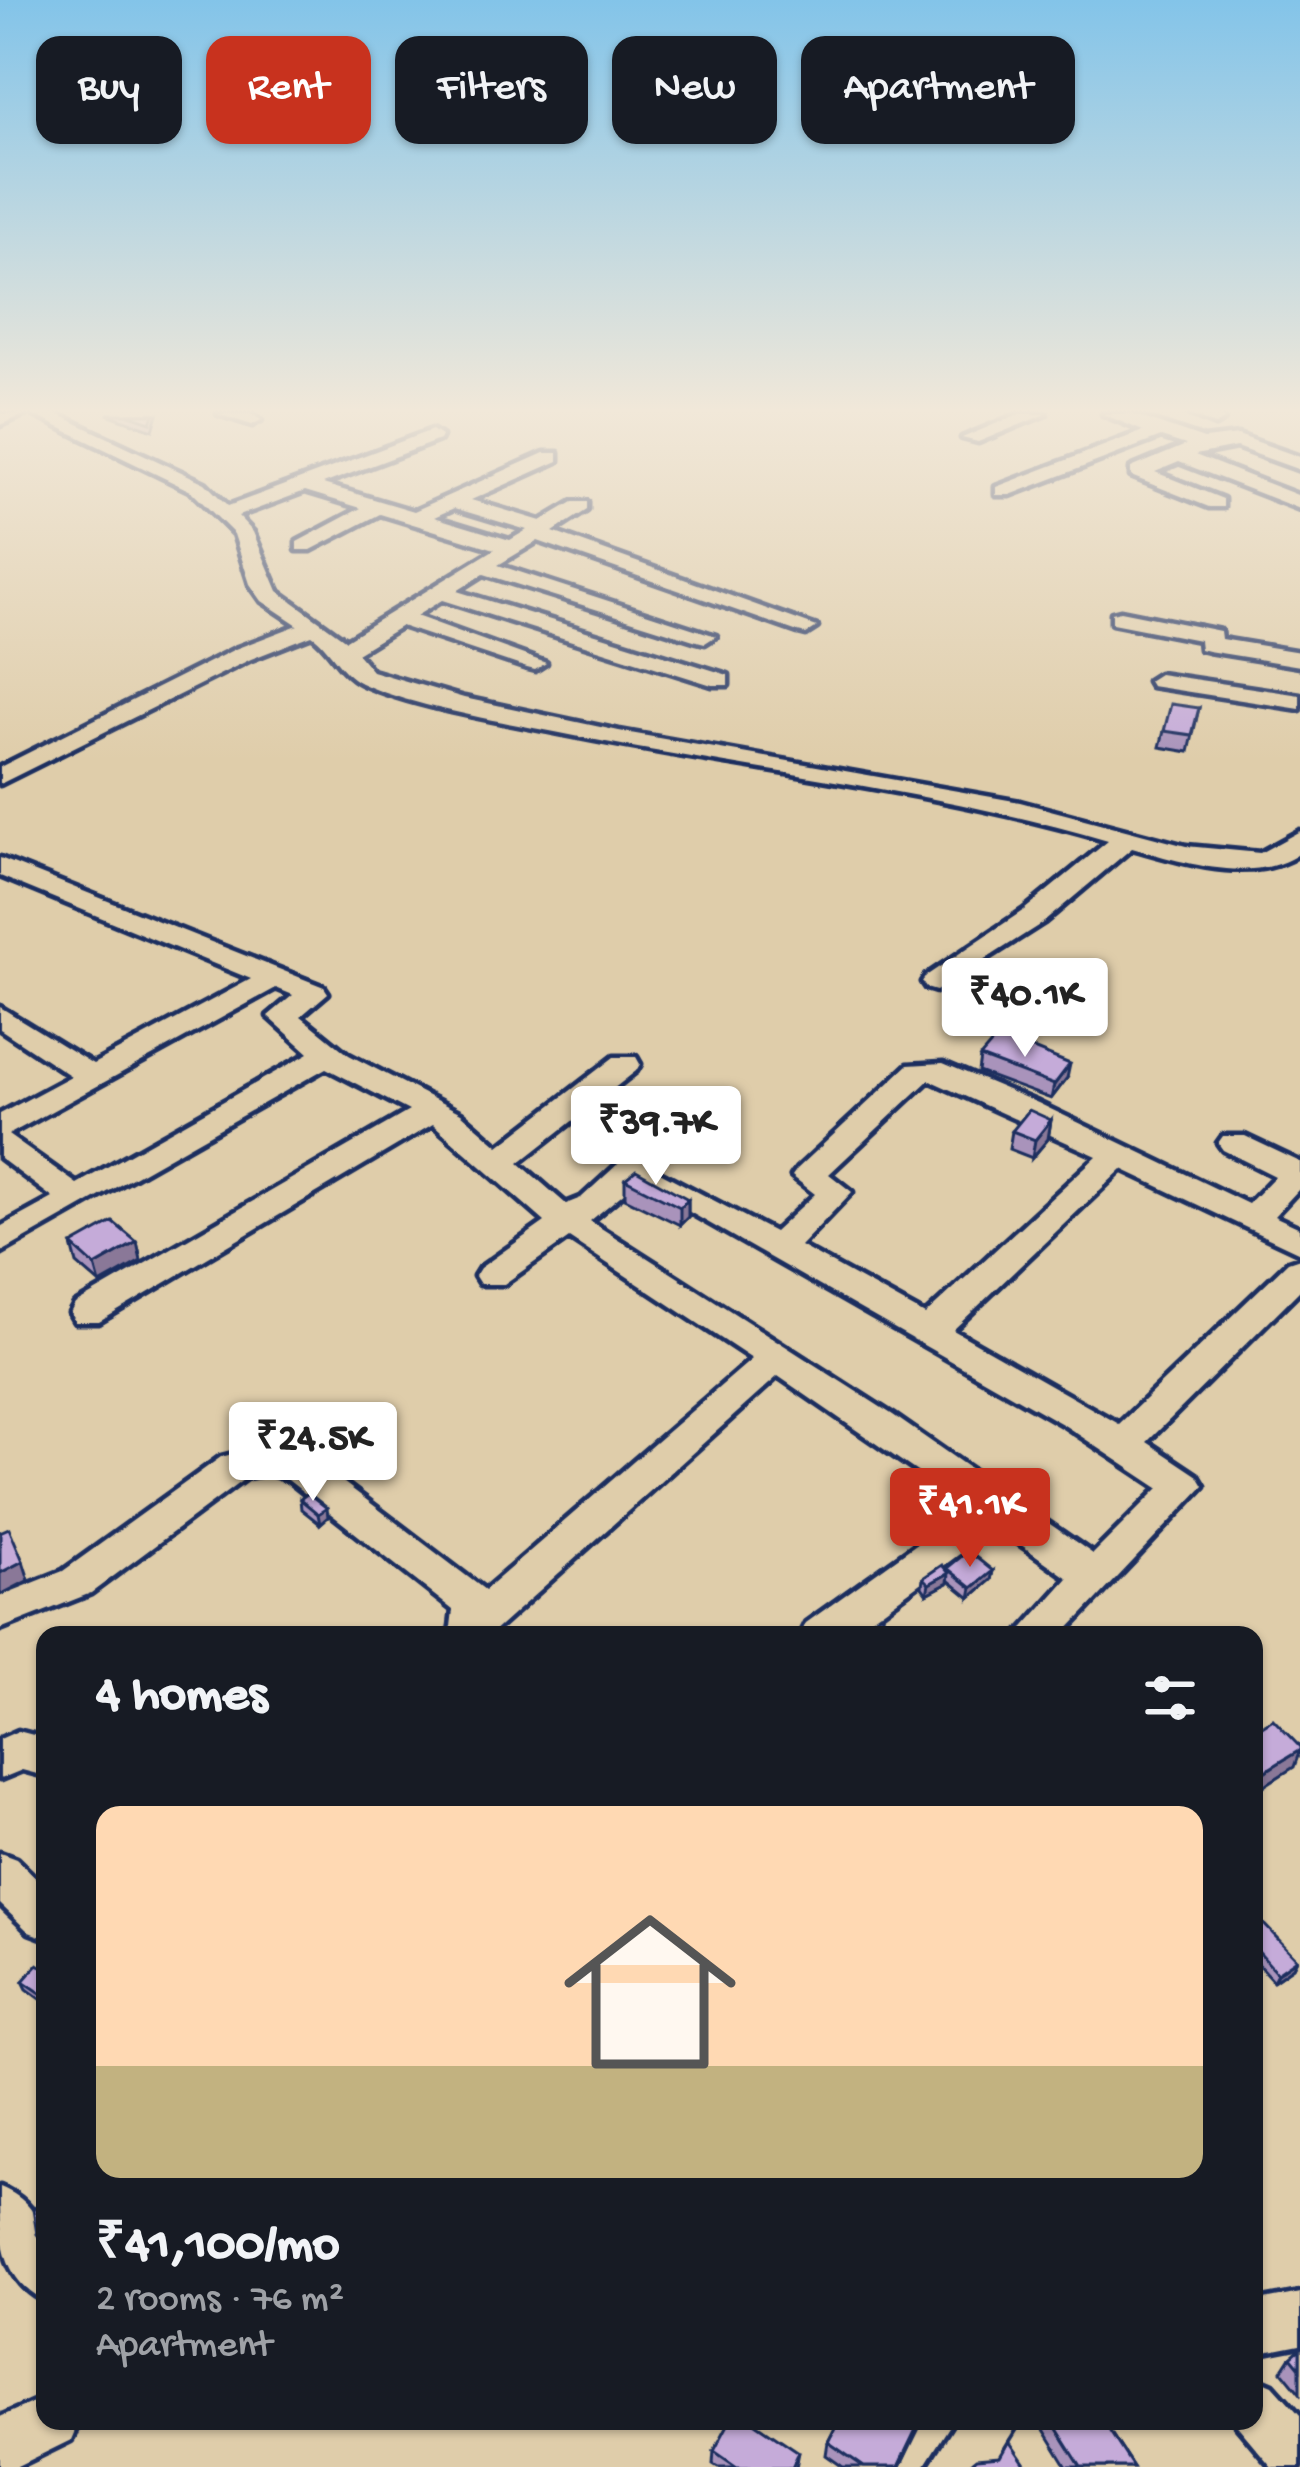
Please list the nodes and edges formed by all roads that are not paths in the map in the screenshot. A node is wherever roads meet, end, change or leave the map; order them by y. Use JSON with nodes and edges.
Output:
{"nodes":[{"id":1,"x":240,"y":529,"type":"edge"},
{"id":2,"x":335,"y":529,"type":"edge"},
{"id":3,"x":444,"y":529,"type":"edge"},
{"id":4,"x":535,"y":529,"type":"edge"},
{"id":5,"x":543,"y":529,"type":"edge"},
{"id":6,"x":540,"y":531,"type":"junction"},
{"id":7,"x":304,"y":546,"type":"dead end"},
{"id":8,"x":510,"y":547,"type":"junction"},
{"id":9,"x":482,"y":567,"type":"junction"},
{"id":10,"x":442,"y":593,"type":"junction"},
{"id":11,"x":400,"y":618,"type":"junction"},
{"id":12,"x":1120,"y":618,"type":"dead end"},
{"id":13,"x":315,"y":626,"type":"junction"},
{"id":14,"x":806,"y":627,"type":"dead end"},
{"id":15,"x":705,"y":636,"type":"dead end"},
{"id":16,"x":340,"y":653,"type":"junction"},
{"id":17,"x":1300,"y":659,"type":"edge"},
{"id":18,"x":535,"y":663,"type":"dead end"},
{"id":19,"x":720,"y":680,"type":"dead end"},
{"id":20,"x":1159,"y":681,"type":"dead end"},
{"id":21,"x":1300,"y":702,"type":"edge"},
{"id":22,"x":0,"y":777,"type":"edge"},
{"id":23,"x":1127,"y":838,"type":"junction"},
{"id":24,"x":1300,"y":839,"type":"edge"},
{"id":25,"x":0,"y":866,"type":"edge"},
{"id":26,"x":274,"y":977,"type":"junction"},
{"id":27,"x":936,"y":982,"type":"dead end"},
{"id":28,"x":0,"y":1016,"type":"edge"},
{"id":29,"x":328,"y":1054,"type":"junction"},
{"id":30,"x":625,"y":1064,"type":"dead end"},
{"id":31,"x":93,"y":1077,"type":"junction"},
{"id":32,"x":696,"y":1109,"type":"dead end"},
{"id":33,"x":432,"y":1111,"type":"junction"},
{"id":34,"x":0,"y":1127,"type":"edge"},
{"id":35,"x":0,"y":1143,"type":"edge"},
{"id":36,"x":1234,"y":1143,"type":"dead end"},
{"id":37,"x":1118,"y":1154,"type":"junction"},
{"id":38,"x":498,"y":1163,"type":"junction"},
{"id":39,"x":633,"y":1168,"type":"junction"},
{"id":40,"x":75,"y":1198,"type":"junction"},
{"id":41,"x":563,"y":1219,"type":"junction"},
{"id":42,"x":1253,"y":1219,"type":"junction"},
{"id":43,"x":0,"y":1242,"type":"edge"},
{"id":44,"x":1300,"y":1242,"type":"edge"},
{"id":45,"x":777,"y":1250,"type":"junction"},
{"id":46,"x":1300,"y":1270,"type":"edge"},
{"id":47,"x":492,"y":1276,"type":"dead end"},
{"id":48,"x":87,"y":1313,"type":"dead end"},
{"id":49,"x":927,"y":1334,"type":"junction"},
{"id":50,"x":777,"y":1357,"type":"junction"},
{"id":51,"x":1121,"y":1445,"type":"junction"},
{"id":52,"x":997,"y":1506,"type":"junction"},
{"id":53,"x":1096,"y":1576,"type":"junction"},
{"id":54,"x":0,"y":1613,"type":"edge"},
{"id":55,"x":472,"y":1626,"type":"edge"},
{"id":56,"x":475,"y":1626,"type":"edge"},
{"id":57,"x":832,"y":1626,"type":"edge"},
{"id":58,"x":1045,"y":1626,"type":"edge"},
{"id":59,"x":36,"y":1755,"type":"edge"},
{"id":60,"x":0,"y":1760,"type":"edge"},
{"id":61,"x":0,"y":1874,"type":"edge"},
{"id":62,"x":36,"y":1908,"type":"edge"},
{"id":63,"x":0,"y":2212,"type":"edge"},
{"id":64,"x":36,"y":2262,"type":"edge"},
{"id":65,"x":1300,"y":2319,"type":"edge"},
{"id":66,"x":1263,"y":2326,"type":"edge"},
{"id":67,"x":1263,"y":2414,"type":"edge"},
{"id":68,"x":36,"y":2429,"type":"edge"},
{"id":69,"x":985,"y":2430,"type":"edge"},
{"id":70,"x":0,"y":2446,"type":"edge"},
{"id":71,"x":1300,"y":2456,"type":"edge"},
{"id":72,"x":957,"y":2467,"type":"edge"}],
"edges":[{"from":1,"to":13,"type":"street"},
{"from":2,"to":7,"type":"street"},
{"from":3,"to":8,"type":"street"},
{"from":4,"to":6,"type":"street"},
{"from":5,"to":6,"type":"street"},
{"from":6,"to":8,"type":"street"},
{"from":6,"to":14,"type":"street"},
{"from":8,"to":9,"type":"street"},
{"from":9,"to":10,"type":"street"},
{"from":9,"to":15,"type":"street"},
{"from":10,"to":11,"type":"street"},
{"from":10,"to":19,"type":"street"},
{"from":11,"to":16,"type":"street"},
{"from":11,"to":18,"type":"street"},
{"from":12,"to":17,"type":"street"},
{"from":13,"to":16,"type":"street"},
{"from":13,"to":22,"type":"street"},
{"from":16,"to":23,"type":"street"},
{"from":20,"to":21,"type":"street"},
{"from":23,"to":24,"type":"street"},
{"from":23,"to":27,"type":"street"},
{"from":25,"to":26,"type":"street"},
{"from":26,"to":29,"type":"street"},
{"from":26,"to":31,"type":"street"},
{"from":28,"to":31,"type":"street"},
{"from":29,"to":33,"type":"street"},
{"from":29,"to":40,"type":"street"},
{"from":30,"to":38,"type":"street"},
{"from":31,"to":34,"type":"street"},
{"from":32,"to":39,"type":"street"},
{"from":33,"to":38,"type":"street"},
{"from":33,"to":48,"type":"street"},
{"from":35,"to":40,"type":"street"},
{"from":36,"to":42,"type":"street"},
{"from":37,"to":42,"type":"street"},
{"from":37,"to":45,"type":"street"},
{"from":37,"to":49,"type":"street"},
{"from":38,"to":41,"type":"street"},
{"from":39,"to":41,"type":"street"},
{"from":39,"to":45,"type":"street"},
{"from":40,"to":43,"type":"street"},
{"from":41,"to":47,"type":"street"},
{"from":41,"to":50,"type":"street"},
{"from":42,"to":44,"type":"street"},
{"from":45,"to":49,"type":"street"},
{"from":46,"to":51,"type":"street"},
{"from":49,"to":51,"type":"street"},
{"from":50,"to":52,"type":"street"},
{"from":50,"to":56,"type":"street"},
{"from":51,"to":53,"type":"street"},
{"from":52,"to":53,"type":"street"},
{"from":52,"to":57,"type":"street"},
{"from":53,"to":58,"type":"street"},
{"from":54,"to":55,"type":"street"},
{"from":59,"to":60,"type":"street"},
{"from":61,"to":62,"type":"street"},
{"from":63,"to":64,"type":"street"},
{"from":65,"to":66,"type":"street"},
{"from":67,"to":71,"type":"street"},
{"from":68,"to":70,"type":"street"},
{"from":69,"to":72,"type":"street"}]}
